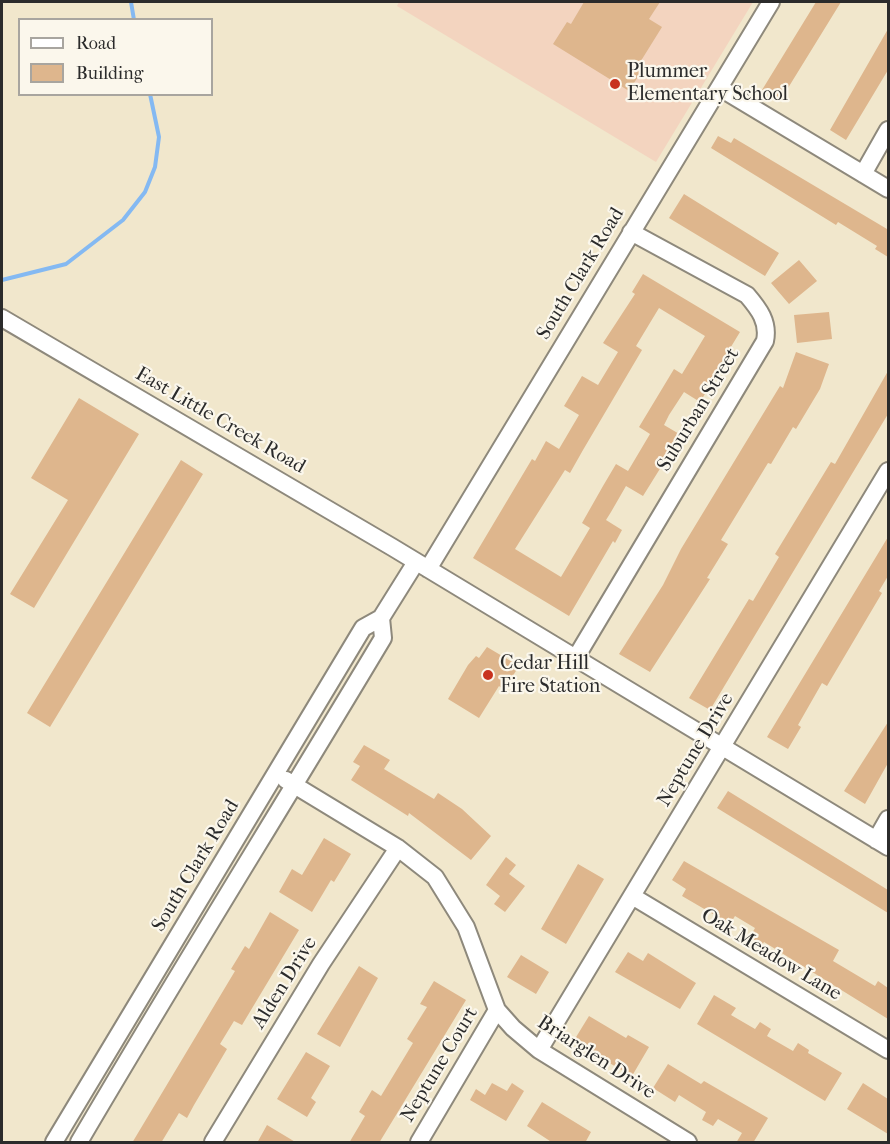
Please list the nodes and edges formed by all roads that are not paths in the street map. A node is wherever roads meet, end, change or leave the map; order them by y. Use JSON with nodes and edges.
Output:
{"nodes":[{"id":1,"x":771,"y":2,"type":"edge"},
{"id":2,"x":720,"y":88,"type":"junction"},
{"id":3,"x":888,"y":130,"type":"edge"},
{"id":4,"x":862,"y":174,"type":"junction"},
{"id":5,"x":888,"y":189,"type":"edge"},
{"id":6,"x":632,"y":232,"type":"junction"},
{"id":7,"x":2,"y":318,"type":"edge"},
{"id":8,"x":888,"y":471,"type":"edge"},
{"id":9,"x":422,"y":565,"type":"junction"},
{"id":10,"x":381,"y":618,"type":"junction"},
{"id":11,"x":575,"y":659,"type":"junction"},
{"id":12,"x":722,"y":747,"type":"junction"},
{"id":13,"x":275,"y":774,"type":"junction"},
{"id":14,"x":295,"y":786,"type":"junction"},
{"id":15,"x":888,"y":819,"type":"edge"},
{"id":16,"x":882,"y":843,"type":"edge"},
{"id":17,"x":398,"y":848,"type":"junction"},
{"id":18,"x":632,"y":896,"type":"junction"},
{"id":19,"x":497,"y":1010,"type":"junction"},
{"id":20,"x":539,"y":1050,"type":"junction"},
{"id":21,"x":888,"y":1050,"type":"edge"},
{"id":22,"x":54,"y":1143,"type":"edge"},
{"id":23,"x":79,"y":1143,"type":"edge"},
{"id":24,"x":213,"y":1143,"type":"edge"},
{"id":25,"x":419,"y":1143,"type":"edge"},
{"id":26,"x":688,"y":1143,"type":"edge"}],
"edges":[{"from":1,"to":2,"type":"street","name":"South Clark Road"},
{"from":2,"to":4,"type":"street"},
{"from":2,"to":6,"type":"street","name":"South Clark Road"},
{"from":3,"to":4,"type":"street"},
{"from":4,"to":5,"type":"street"},
{"from":6,"to":9,"type":"street","name":"South Clark Road"},
{"from":6,"to":11,"type":"street","name":"Suburban Street"},
{"from":7,"to":9,"type":"street","name":"East Little Creek Road"},
{"from":8,"to":12,"type":"street","name":"Neptune Drive"},
{"from":9,"to":10,"type":"street","name":"South Clark Road"},
{"from":9,"to":11,"type":"street","name":"East Little Creek Road"},
{"from":10,"to":13,"type":"street","name":"South Clark Road"},
{"from":10,"to":14,"type":"street","name":"South Clark Road"},
{"from":11,"to":12,"type":"street","name":"East Little Creek Road"},
{"from":12,"to":16,"type":"street","name":"East Little Creek Road"},
{"from":12,"to":18,"type":"street","name":"Neptune Drive"},
{"from":13,"to":14,"type":"street","name":"Briarglen Drive"},
{"from":13,"to":22,"type":"street","name":"South Clark Road"},
{"from":14,"to":17,"type":"street","name":"Briarglen Drive"},
{"from":14,"to":23,"type":"street","name":"South Clark Road"},
{"from":15,"to":16,"type":"street"},
{"from":17,"to":19,"type":"street","name":"Briarglen Drive"},
{"from":17,"to":24,"type":"street","name":"Alden Drive"},
{"from":18,"to":20,"type":"street","name":"Neptune Drive"},
{"from":18,"to":21,"type":"street","name":"Oak Meadow Lane"},
{"from":19,"to":20,"type":"street","name":"Briarglen Drive"},
{"from":19,"to":25,"type":"street","name":"Neptune Court"},
{"from":20,"to":26,"type":"street","name":"Briarglen Drive"}]}
